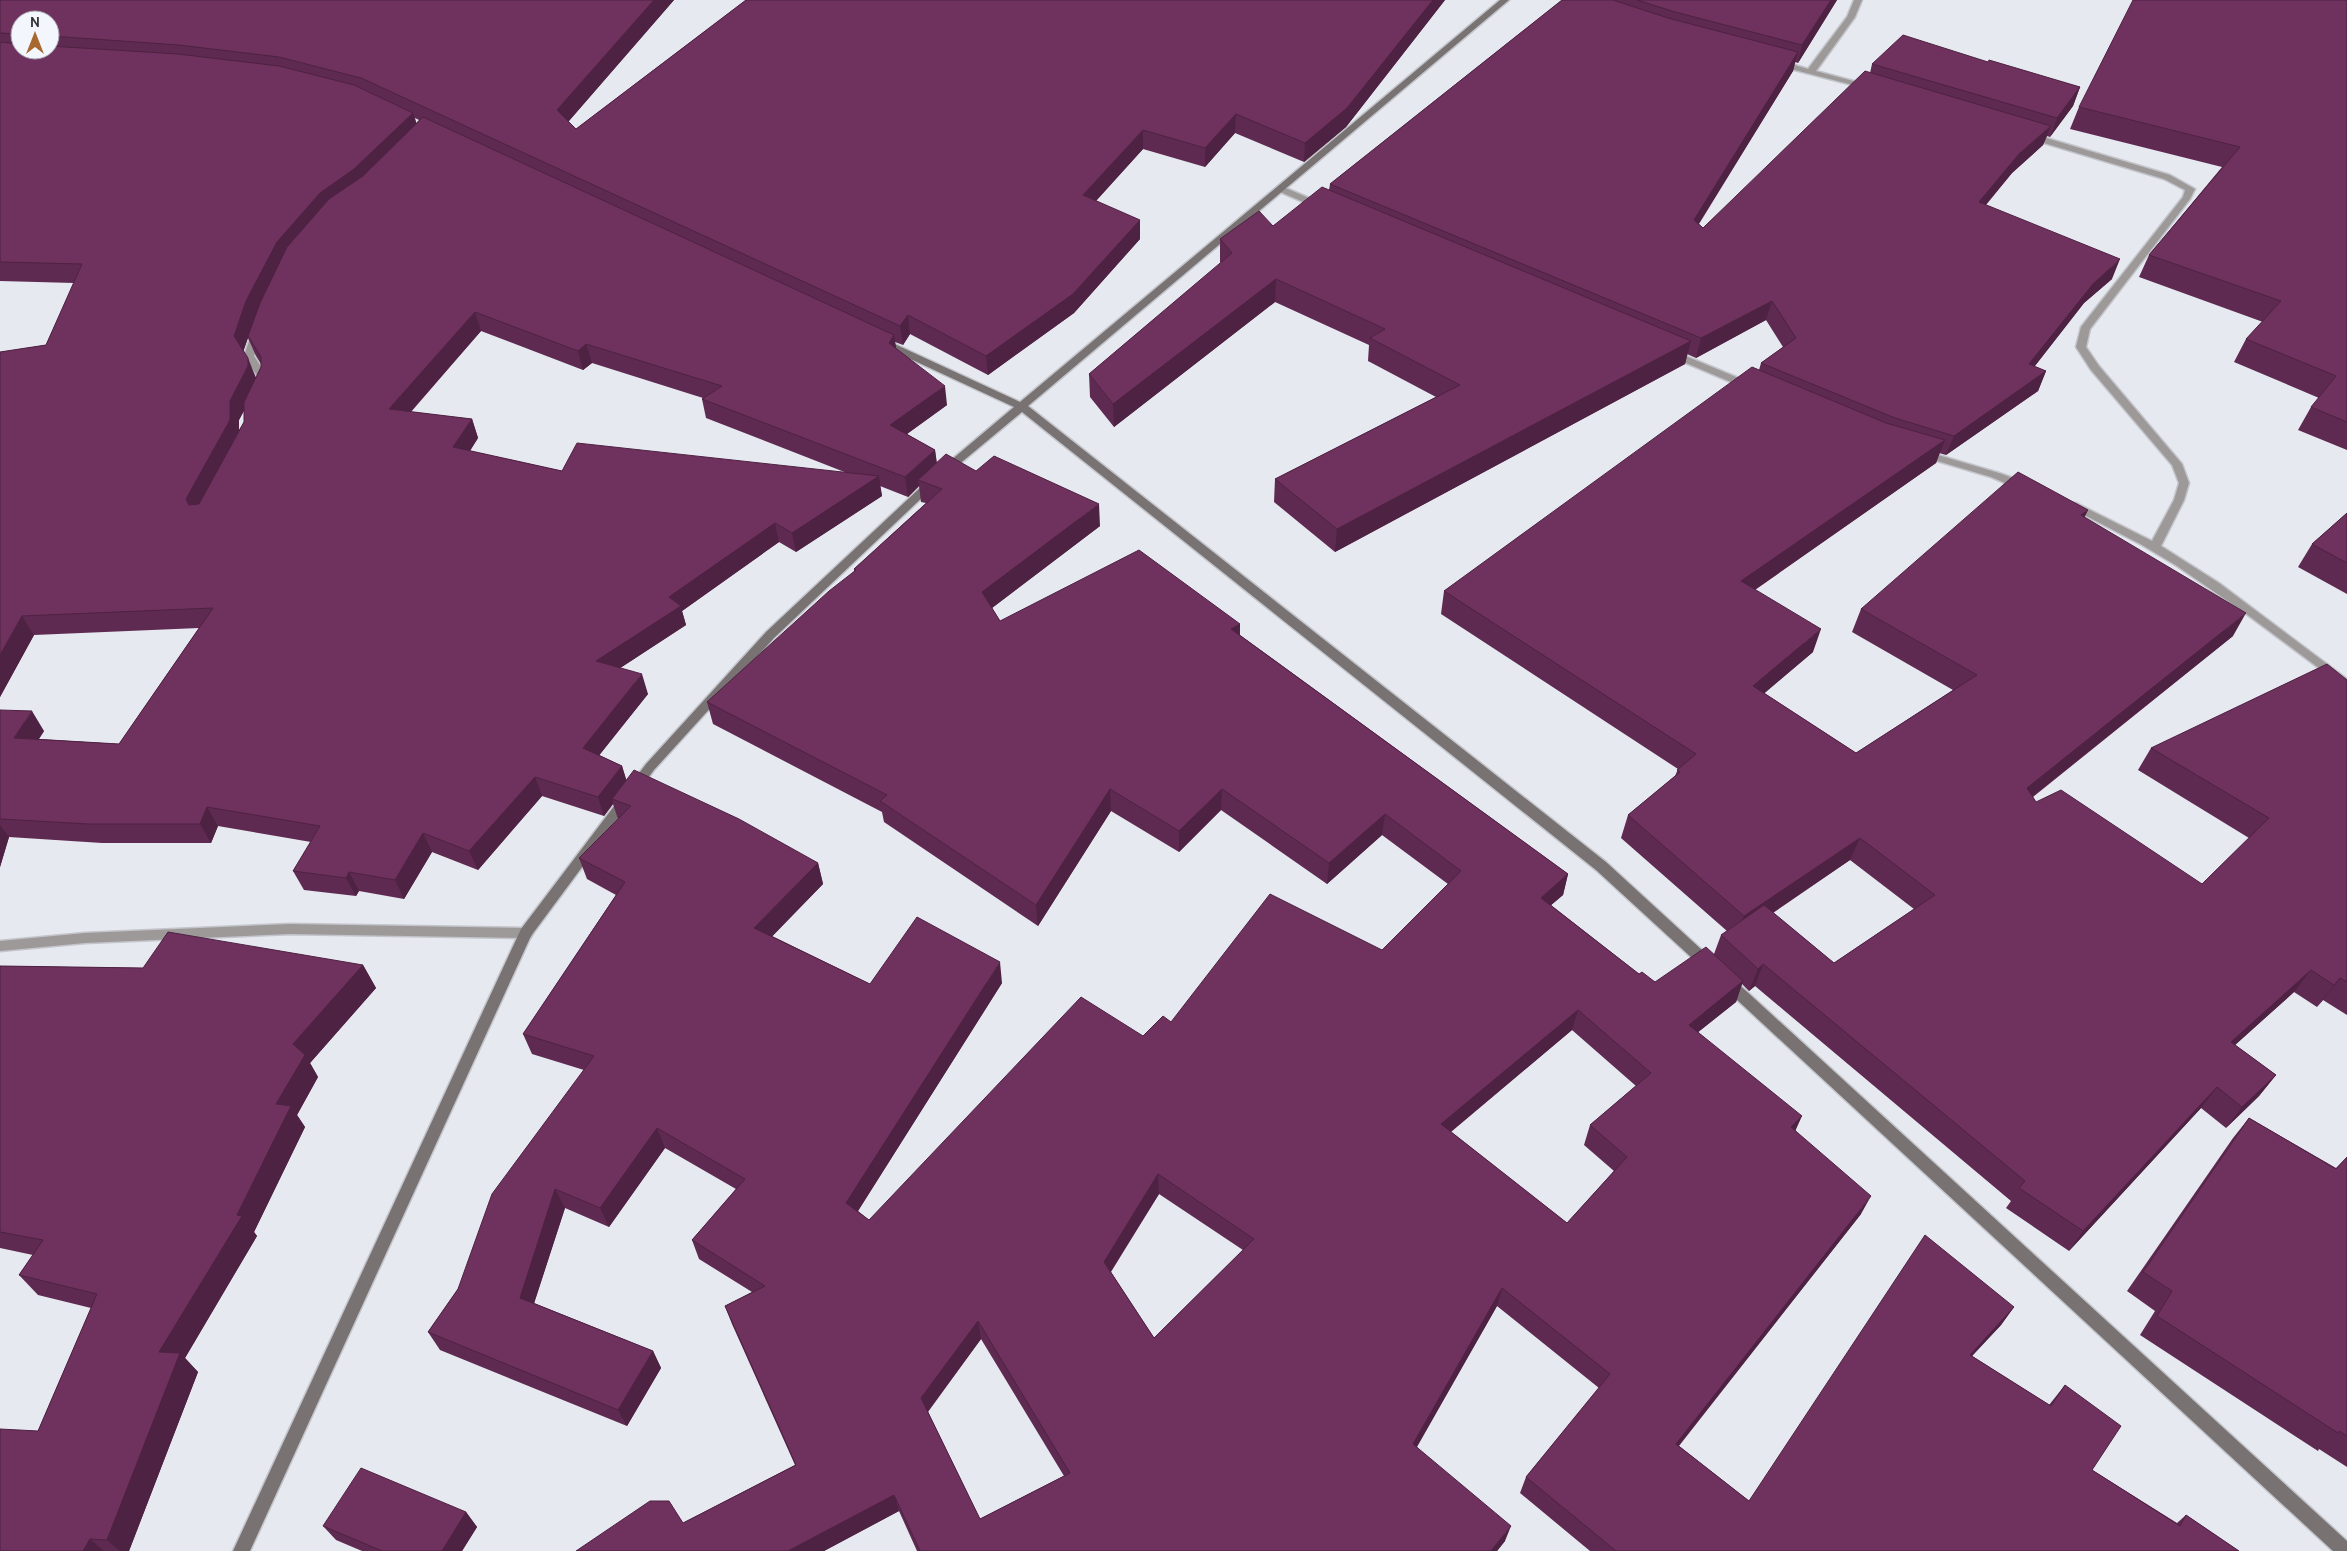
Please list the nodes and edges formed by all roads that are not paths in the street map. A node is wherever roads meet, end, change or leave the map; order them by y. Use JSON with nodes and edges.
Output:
{"nodes":[{"id":1,"x":1506,"y":0,"type":"edge"},
{"id":2,"x":1858,"y":0,"type":"edge"},
{"id":3,"x":1773,"y":61,"type":"edge"},
{"id":4,"x":1811,"y":72,"type":"junction"},
{"id":5,"x":1875,"y":90,"type":"edge"},
{"id":6,"x":2016,"y":132,"type":"edge"},
{"id":7,"x":1281,"y":189,"type":"junction"},
{"id":8,"x":1327,"y":208,"type":"edge"},
{"id":9,"x":261,"y":321,"type":"edge"},
{"id":10,"x":870,"y":336,"type":"edge"},
{"id":11,"x":1664,"y":350,"type":"edge"},
{"id":12,"x":1755,"y":388,"type":"edge"},
{"id":13,"x":258,"y":394,"type":"edge"},
{"id":14,"x":1021,"y":406,"type":"junction"},
{"id":15,"x":1911,"y":450,"type":"edge"},
{"id":16,"x":2037,"y":492,"type":"edge"},
{"id":17,"x":2063,"y":502,"type":"edge"},
{"id":18,"x":2156,"y":546,"type":"junction"},
{"id":19,"x":2347,"y":685,"type":"edge"},
{"id":20,"x":526,"y":933,"type":"junction"},
{"id":21,"x":0,"y":946,"type":"edge"},
{"id":22,"x":241,"y":1551,"type":"edge"},
{"id":23,"x":2345,"y":1551,"type":"edge"}],
"edges":[{"from":1,"to":7,"type":"street"},
{"from":2,"to":4,"type":"street"},
{"from":3,"to":4,"type":"street"},
{"from":4,"to":5,"type":"street"},
{"from":6,"to":18,"type":"street"},
{"from":7,"to":8,"type":"street"},
{"from":7,"to":14,"type":"street"},
{"from":9,"to":13,"type":"street"},
{"from":10,"to":14,"type":"street"},
{"from":11,"to":12,"type":"street"},
{"from":14,"to":20,"type":"street"},
{"from":14,"to":23,"type":"street"},
{"from":15,"to":16,"type":"street"},
{"from":17,"to":18,"type":"street"},
{"from":18,"to":19,"type":"street"},
{"from":20,"to":21,"type":"street"},
{"from":20,"to":22,"type":"street"}]}
